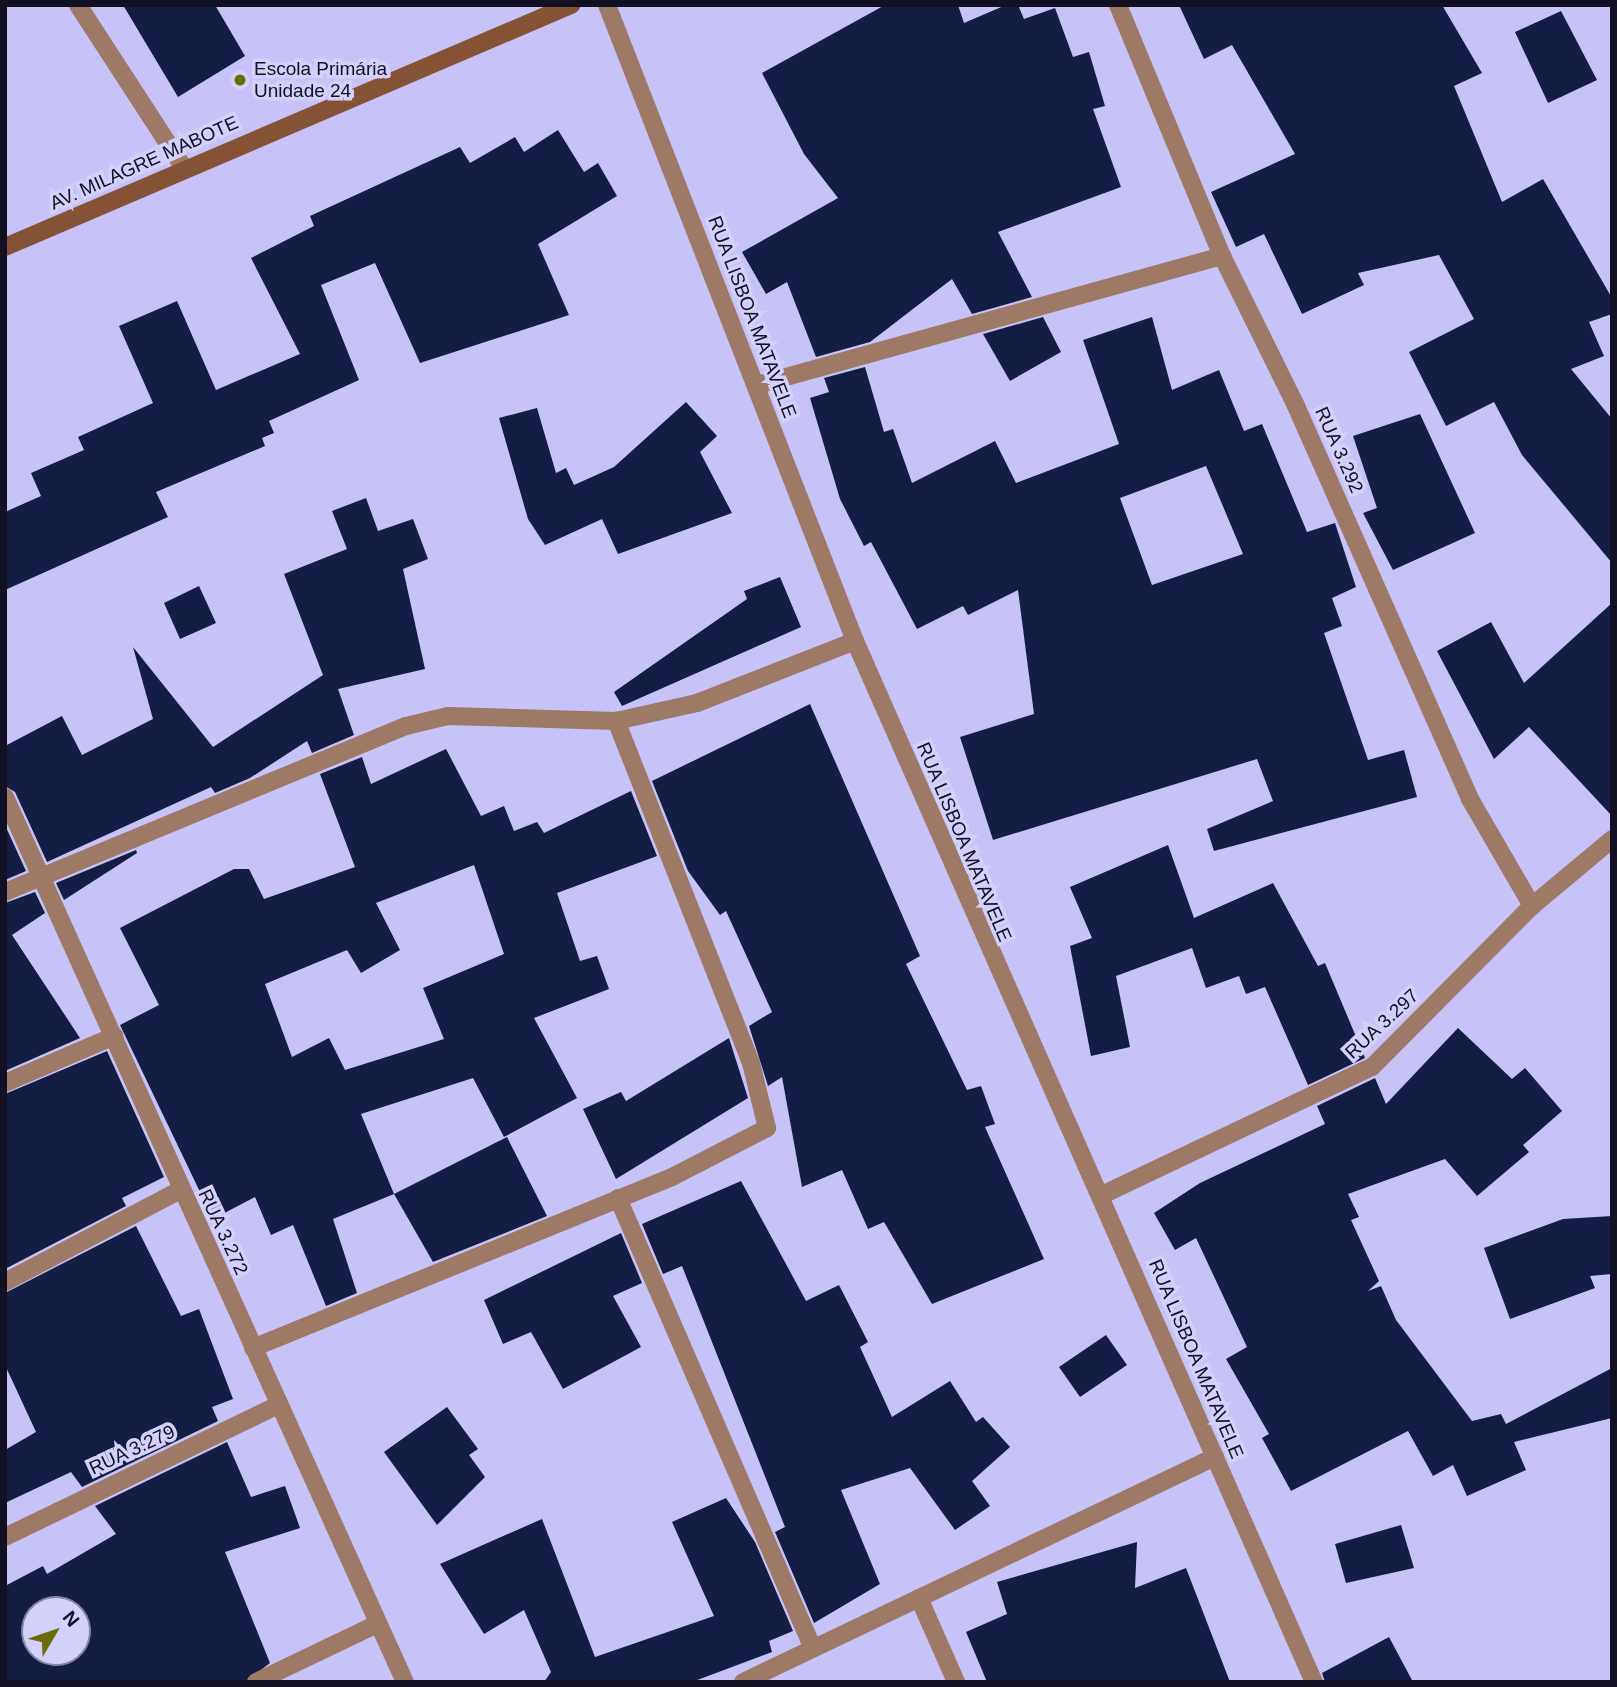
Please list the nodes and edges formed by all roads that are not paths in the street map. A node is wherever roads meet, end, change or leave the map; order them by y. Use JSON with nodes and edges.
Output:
{"nodes":[{"id":1,"x":78,"y":5,"type":"edge"},
{"id":2,"x":571,"y":5,"type":"edge"},
{"id":3,"x":607,"y":5,"type":"edge"},
{"id":4,"x":1118,"y":5,"type":"edge"},
{"id":5,"x":184,"y":168,"type":"junction"},
{"id":6,"x":5,"y":247,"type":"edge"},
{"id":7,"x":1222,"y":256,"type":"junction"},
{"id":8,"x":757,"y":385,"type":"junction"},
{"id":9,"x":855,"y":641,"type":"junction"},
{"id":10,"x":616,"y":721,"type":"junction"},
{"id":11,"x":5,"y":797,"type":"edge"},
{"id":12,"x":1612,"y":839,"type":"edge"},
{"id":13,"x":41,"y":876,"type":"junction"},
{"id":14,"x":5,"y":892,"type":"edge"},
{"id":15,"x":1532,"y":905,"type":"junction"},
{"id":16,"x":114,"y":1037,"type":"junction"},
{"id":17,"x":5,"y":1083,"type":"edge"},
{"id":18,"x":180,"y":1190,"type":"junction"},
{"id":19,"x":1102,"y":1195,"type":"junction"},
{"id":20,"x":618,"y":1198,"type":"junction"},
{"id":21,"x":5,"y":1283,"type":"edge"},
{"id":22,"x":253,"y":1348,"type":"junction"},
{"id":23,"x":278,"y":1405,"type":"junction"},
{"id":24,"x":1215,"y":1457,"type":"junction"},
{"id":25,"x":5,"y":1537,"type":"edge"},
{"id":26,"x":919,"y":1598,"type":"junction"},
{"id":27,"x":377,"y":1624,"type":"junction"},
{"id":28,"x":813,"y":1648,"type":"junction"},
{"id":29,"x":256,"y":1682,"type":"edge"},
{"id":30,"x":405,"y":1682,"type":"edge"},
{"id":31,"x":744,"y":1682,"type":"edge"},
{"id":32,"x":956,"y":1682,"type":"edge"},
{"id":33,"x":1314,"y":1682,"type":"edge"}],
"edges":[{"from":1,"to":5,"type":"street"},
{"from":2,"to":5,"type":"street","name":"AV. MILAGRE MABOTE"},
{"from":3,"to":8,"type":"street","name":"RUA LISBOA MATAVELE"},
{"from":4,"to":7,"type":"street","name":"RUA 3.292"},
{"from":5,"to":6,"type":"street","name":"AV. MILAGRE MABOTE"},
{"from":7,"to":8,"type":"street"},
{"from":7,"to":15,"type":"street","name":"RUA 3.292"},
{"from":8,"to":9,"type":"street","name":"RUA LISBOA MATAVELE"},
{"from":9,"to":10,"type":"street"},
{"from":9,"to":19,"type":"street","name":"RUA LISBOA MATAVELE"},
{"from":10,"to":13,"type":"street"},
{"from":10,"to":20,"type":"street"},
{"from":11,"to":13,"type":"street","name":"RUA 3.272"},
{"from":12,"to":15,"type":"street","name":"RUA 3.297"},
{"from":13,"to":14,"type":"street"},
{"from":13,"to":16,"type":"street","name":"RUA 3.272"},
{"from":15,"to":19,"type":"street","name":"RUA 3.297"},
{"from":16,"to":17,"type":"street"},
{"from":16,"to":18,"type":"street","name":"RUA 3.272"},
{"from":18,"to":21,"type":"street"},
{"from":18,"to":22,"type":"street","name":"RUA 3.272"},
{"from":19,"to":24,"type":"street","name":"RUA LISBOA MATAVELE"},
{"from":20,"to":22,"type":"street"},
{"from":20,"to":28,"type":"street"},
{"from":22,"to":23,"type":"street","name":"RUA 3.272"},
{"from":23,"to":25,"type":"street","name":"RUA 3.279"},
{"from":23,"to":27,"type":"street","name":"RUA 3.272"},
{"from":24,"to":26,"type":"street"},
{"from":24,"to":33,"type":"street","name":"RUA LISBOA MATAVELE"},
{"from":26,"to":28,"type":"street"},
{"from":26,"to":32,"type":"street"},
{"from":27,"to":29,"type":"street"},
{"from":27,"to":30,"type":"street","name":"RUA 3.272"},
{"from":28,"to":31,"type":"street"}]}
